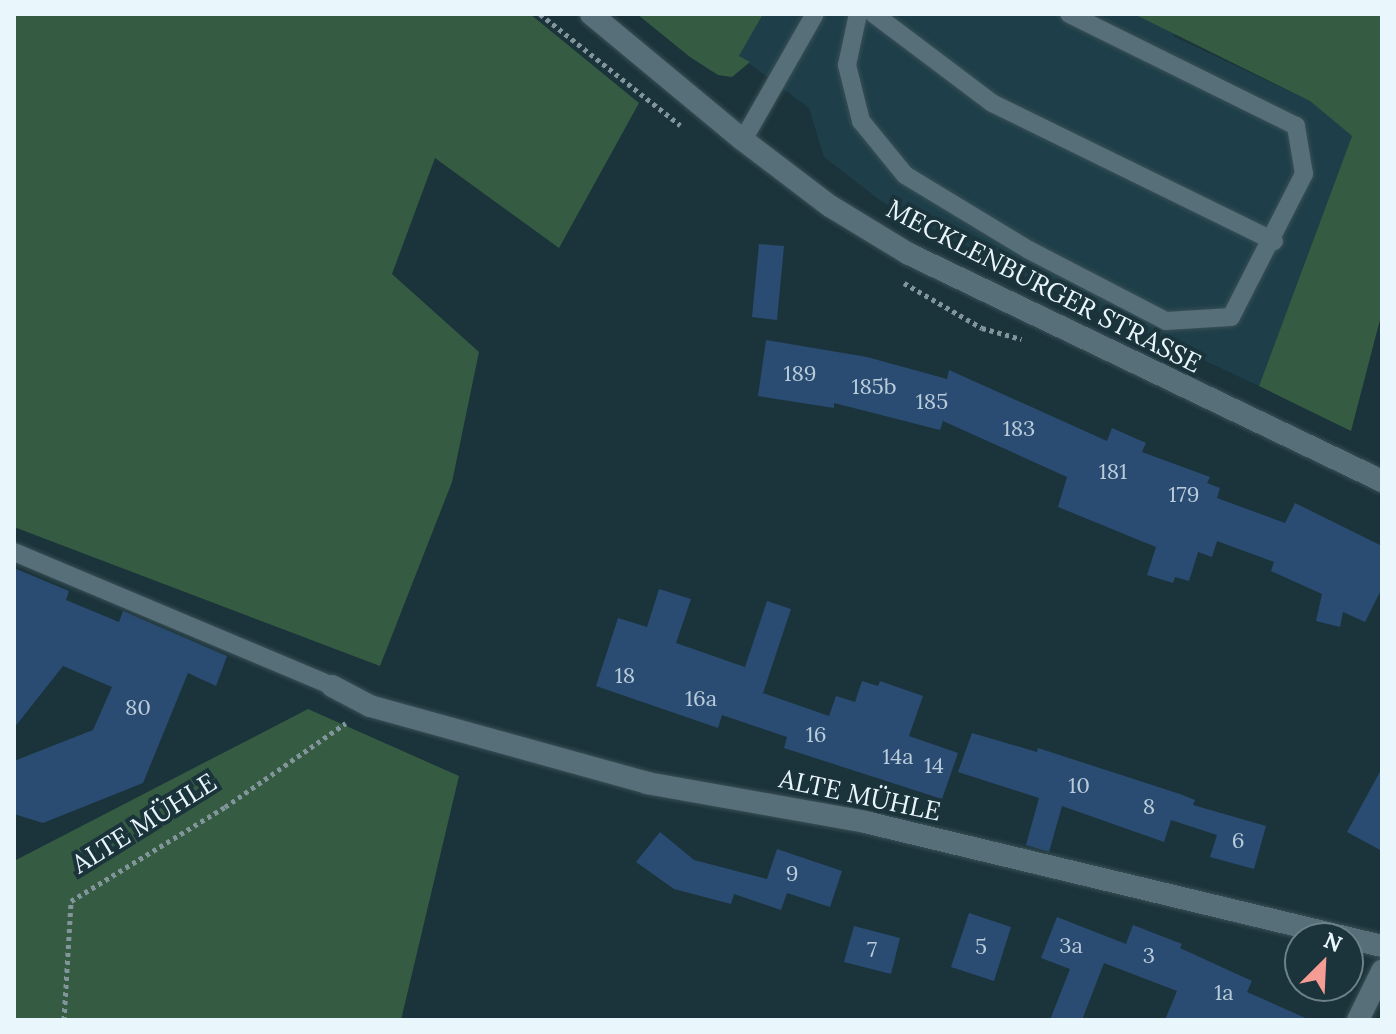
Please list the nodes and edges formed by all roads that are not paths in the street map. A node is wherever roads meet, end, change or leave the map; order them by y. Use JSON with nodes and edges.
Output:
{"nodes":[{"id":1,"x":591,"y":14,"type":"edge"},
{"id":2,"x":815,"y":14,"type":"edge"},
{"id":3,"x":858,"y":14,"type":"edge"},
{"id":4,"x":874,"y":14,"type":"edge"},
{"id":5,"x":1069,"y":14,"type":"edge"},
{"id":6,"x":743,"y":140,"type":"junction"},
{"id":7,"x":1274,"y":241,"type":"junction"},
{"id":8,"x":1382,"y":481,"type":"edge"},
{"id":9,"x":14,"y":552,"type":"edge"},
{"id":10,"x":332,"y":686,"type":"joint"},
{"id":11,"x":1382,"y":946,"type":"edge"},
{"id":12,"x":1382,"y":971,"type":"edge"},
{"id":13,"x":1358,"y":1020,"type":"edge"}],
"edges":[{"from":1,"to":6,"type":"street","name":"MECKLENBURGER STRASSE"},
{"from":2,"to":6,"type":"lane"},
{"from":3,"to":7,"type":"lane"},
{"from":4,"to":7,"type":"lane"},
{"from":5,"to":7,"type":"lane"},
{"from":6,"to":8,"type":"street","name":"MECKLENBURGER STRASSE"},
{"from":9,"to":10,"type":"lane"},
{"from":10,"to":11,"type":"street","name":"ALTE MÜHLE"},
{"from":12,"to":13,"type":"street"}]}
